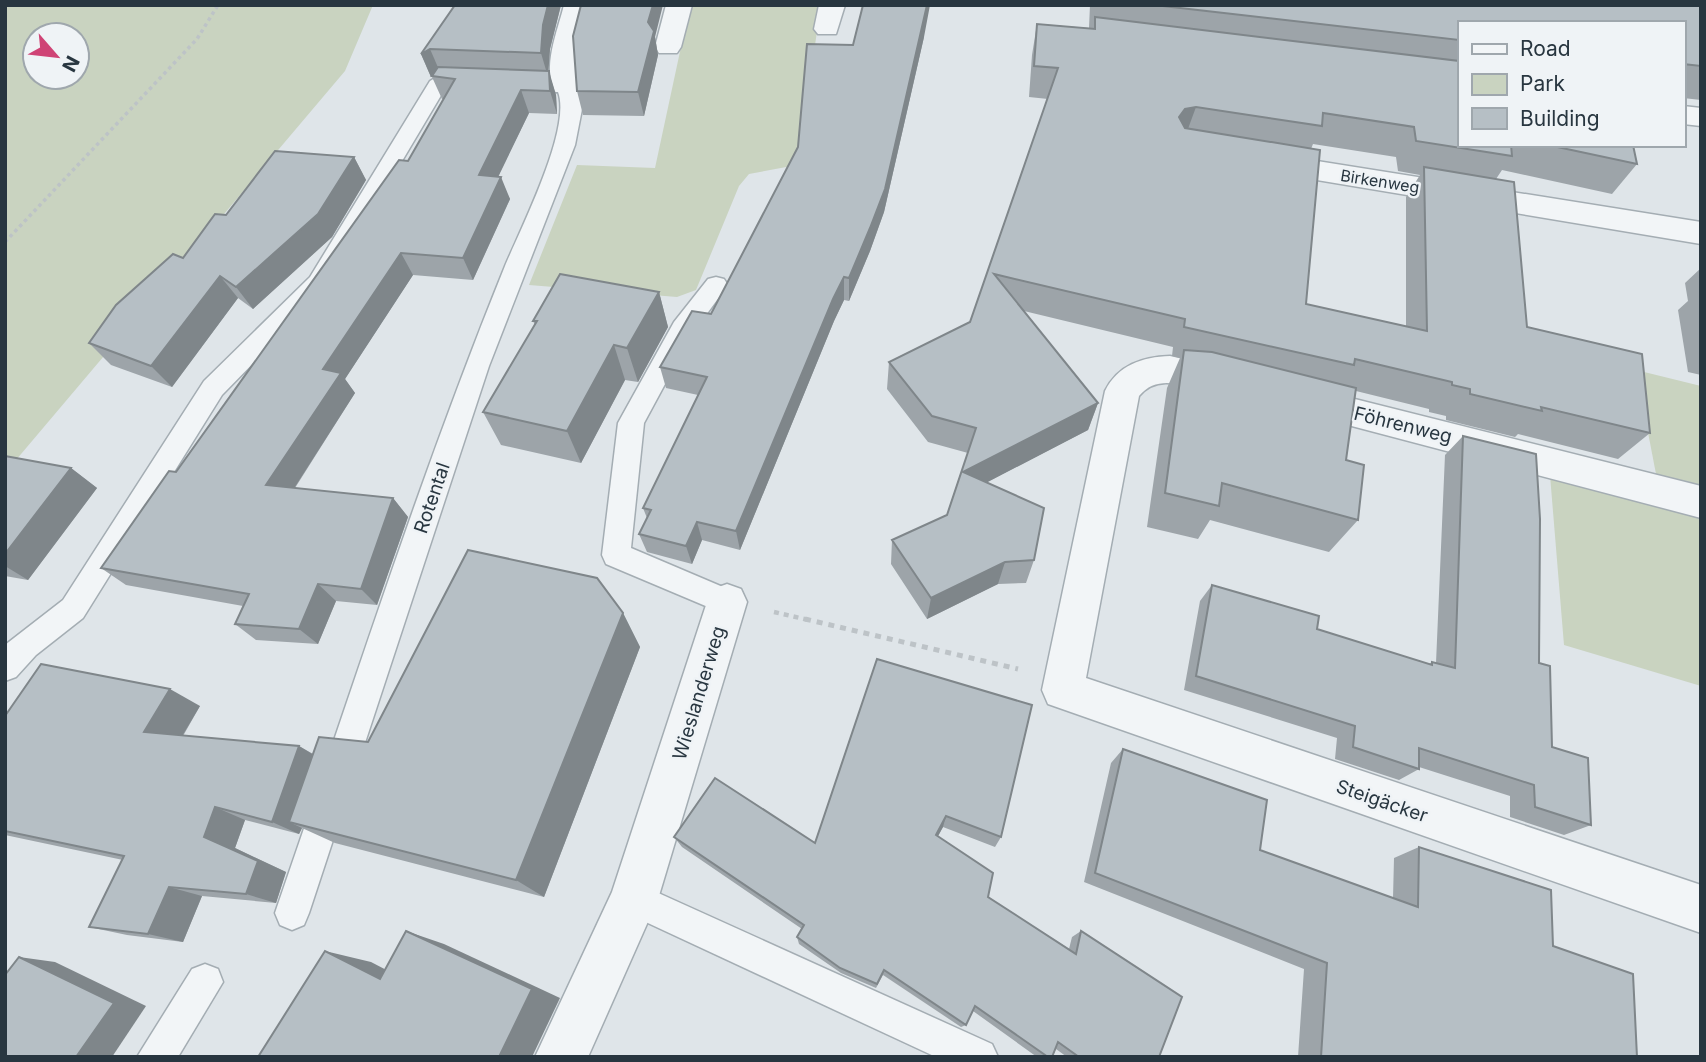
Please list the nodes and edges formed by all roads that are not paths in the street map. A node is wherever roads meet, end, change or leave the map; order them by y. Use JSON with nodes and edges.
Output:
{"nodes":[{"id":1,"x":577,"y":5,"type":"edge"},
{"id":2,"x":679,"y":5,"type":"edge"},
{"id":3,"x":668,"y":47,"type":"dead end"},
{"id":4,"x":491,"y":83,"type":"edge"},
{"id":5,"x":516,"y":84,"type":"edge"},
{"id":6,"x":566,"y":86,"type":"junction"},
{"id":7,"x":1239,"y":158,"type":"edge"},
{"id":8,"x":1701,"y":233,"type":"edge"},
{"id":9,"x":716,"y":285,"type":"dead end"},
{"id":10,"x":1701,"y":502,"type":"edge"},
{"id":11,"x":727,"y":602,"type":"joint"},
{"id":12,"x":5,"y":667,"type":"edge"},
{"id":13,"x":1063,"y":690,"type":"joint"},
{"id":14,"x":634,"y":899,"type":"junction"},
{"id":15,"x":1701,"y":909,"type":"edge"},
{"id":16,"x":292,"y":913,"type":"dead end"},
{"id":17,"x":205,"y":982,"type":"dead end"},
{"id":18,"x":156,"y":1057,"type":"edge"},
{"id":19,"x":561,"y":1057,"type":"edge"},
{"id":20,"x":979,"y":1057,"type":"edge"}],
"edges":[{"from":1,"to":6,"type":"street","name":"Rotental"},
{"from":2,"to":3,"type":"street"},
{"from":4,"to":12,"type":"lane"},
{"from":5,"to":6,"type":"lane"},
{"from":6,"to":16,"type":"lane","name":"Rotental"},
{"from":7,"to":8,"type":"street","name":"Birkenweg"},
{"from":9,"to":11,"type":"lane","name":"Wieslanderweg"},
{"from":10,"to":13,"type":"street","name":"Föhrenweg"},
{"from":11,"to":14,"type":"street","name":"Wieslanderweg"},
{"from":13,"to":15,"type":"street","name":"Steigäcker"},
{"from":14,"to":19,"type":"street","name":"Wieslanderweg"},
{"from":14,"to":20,"type":"lane"},
{"from":17,"to":18,"type":"lane"}]}
